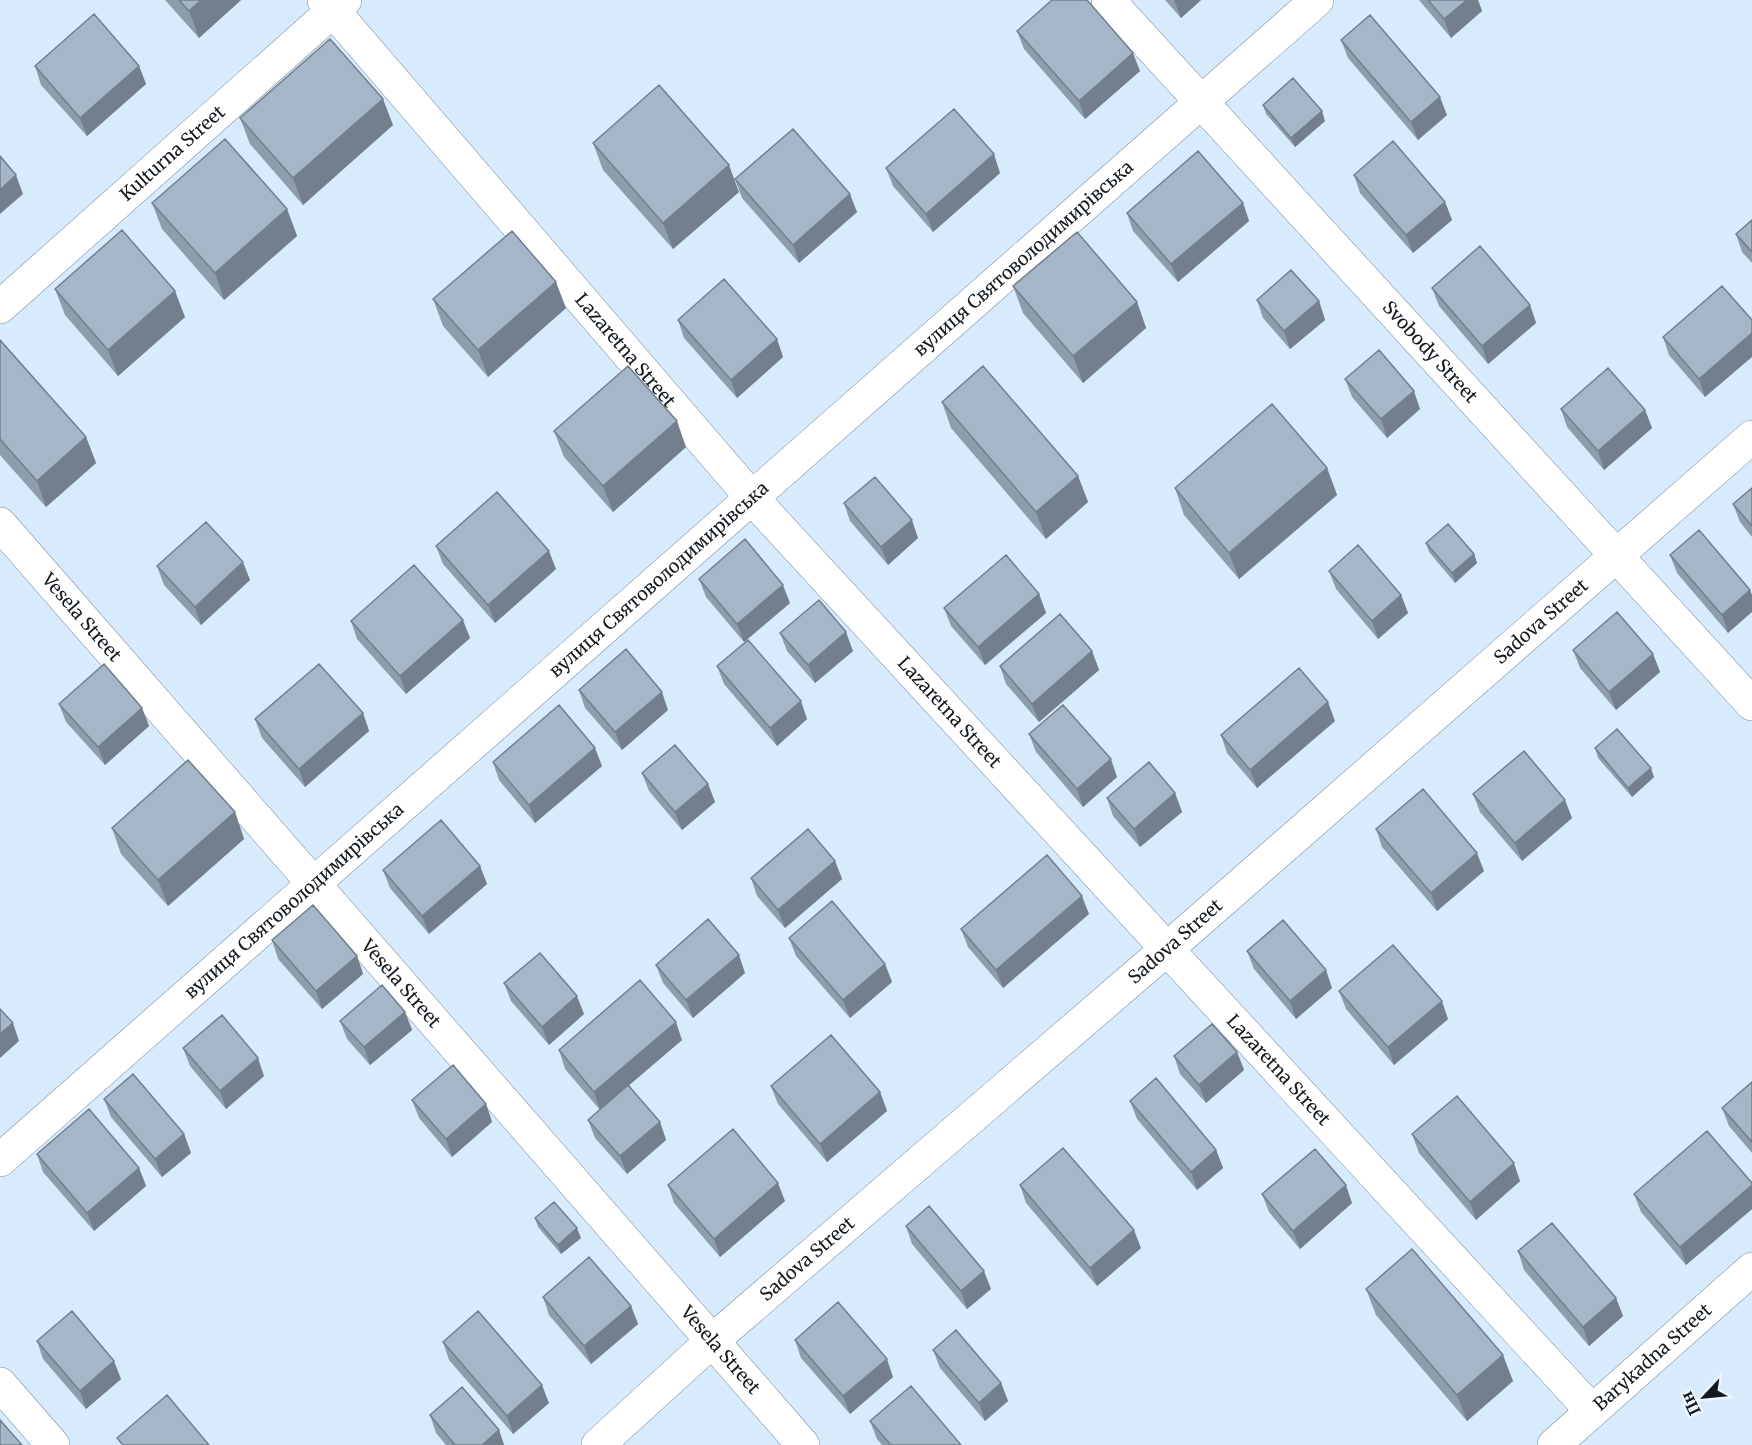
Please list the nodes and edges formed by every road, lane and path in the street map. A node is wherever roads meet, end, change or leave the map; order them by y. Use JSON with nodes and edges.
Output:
{"nodes":[{"id":1,"x":1108,"y":0,"type":"edge"},
{"id":2,"x":1317,"y":0,"type":"edge"},
{"id":3,"x":334,"y":4,"type":"edge"},
{"id":4,"x":1201,"y":102,"type":"junction"},
{"id":5,"x":0,"y":307,"type":"edge"},
{"id":6,"x":1752,"y":437,"type":"edge"},
{"id":7,"x":752,"y":498,"type":"junction"},
{"id":8,"x":0,"y":524,"type":"edge"},
{"id":9,"x":1617,"y":555,"type":"junction"},
{"id":10,"x":1752,"y":704,"type":"edge"},
{"id":11,"x":313,"y":884,"type":"junction"},
{"id":12,"x":1167,"y":950,"type":"junction"},
{"id":13,"x":0,"y":1160,"type":"edge"},
{"id":14,"x":1752,"y":1269,"type":"edge"},
{"id":15,"x":712,"y":1341,"type":"junction"},
{"id":16,"x":0,"y":1384,"type":"edge"},
{"id":17,"x":1592,"y":1410,"type":"junction"},
{"id":18,"x":53,"y":1445,"type":"edge"},
{"id":19,"x":598,"y":1445,"type":"edge"},
{"id":20,"x":803,"y":1445,"type":"edge"},
{"id":21,"x":1554,"y":1445,"type":"edge"}],
"edges":[{"from":1,"to":4,"type":"street","name":"Svobody Street"},
{"from":2,"to":4,"type":"street","name":"вулиця Святоволодимирівська"},
{"from":3,"to":5,"type":"street","name":"Kulturna Street"},
{"from":3,"to":7,"type":"street","name":"Lazaretna Street"},
{"from":4,"to":7,"type":"street","name":"вулиця Святоволодимирівська"},
{"from":4,"to":9,"type":"street","name":"Svobody Street"},
{"from":6,"to":9,"type":"street","name":"Sadova Street"},
{"from":7,"to":11,"type":"street","name":"вулиця Святоволодимирівська"},
{"from":7,"to":12,"type":"street","name":"Lazaretna Street"},
{"from":8,"to":11,"type":"street","name":"Vesela Street"},
{"from":9,"to":10,"type":"street","name":"Svobody Street"},
{"from":9,"to":12,"type":"street","name":"Sadova Street"},
{"from":11,"to":13,"type":"street","name":"вулиця Святоволодимирівська"},
{"from":11,"to":15,"type":"street","name":"Vesela Street"},
{"from":12,"to":15,"type":"street","name":"Sadova Street"},
{"from":12,"to":17,"type":"street","name":"Lazaretna Street"},
{"from":14,"to":17,"type":"street","name":"Barykadna Street"},
{"from":15,"to":19,"type":"street","name":"Sadova Street"},
{"from":15,"to":20,"type":"street","name":"Vesela Street"},
{"from":16,"to":18,"type":"street"},
{"from":17,"to":21,"type":"street","name":"Barykadna Street"}]}
